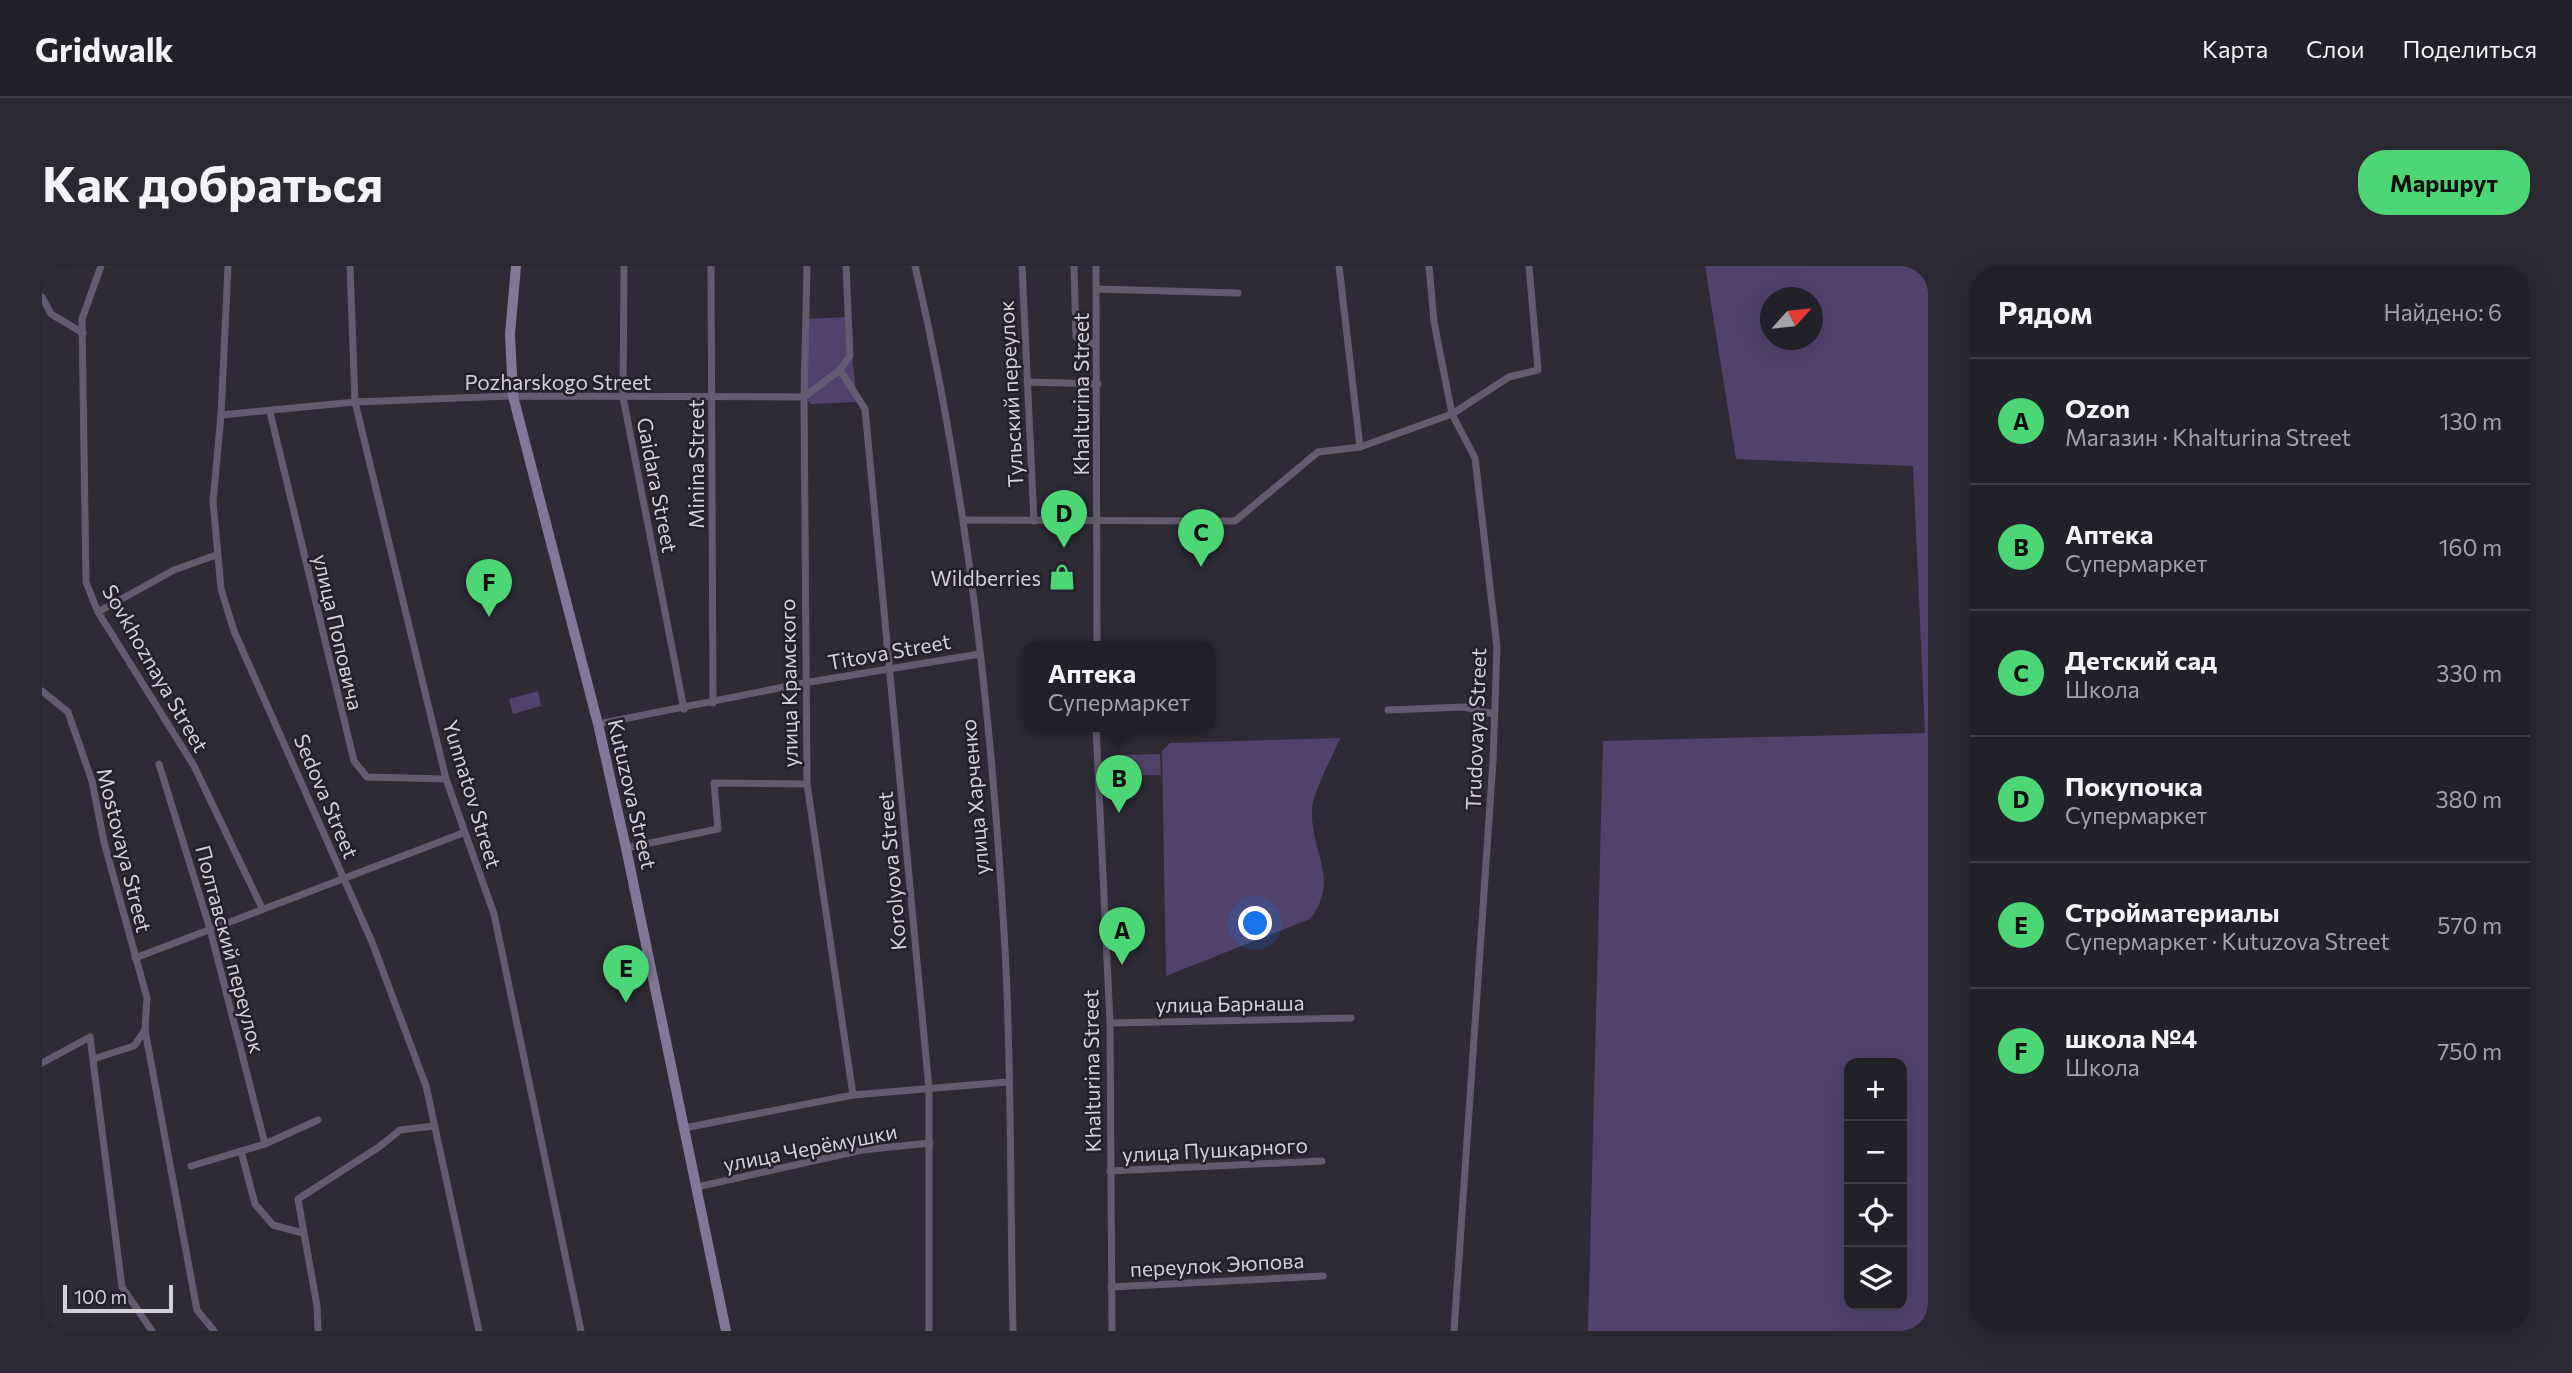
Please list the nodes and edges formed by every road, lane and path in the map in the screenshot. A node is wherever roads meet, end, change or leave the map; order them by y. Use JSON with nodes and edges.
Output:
{"nodes":[{"id":1,"x":100,"y":266,"type":"edge"},
{"id":2,"x":228,"y":266,"type":"edge"},
{"id":3,"x":350,"y":266,"type":"edge"},
{"id":4,"x":516,"y":266,"type":"edge"},
{"id":5,"x":624,"y":266,"type":"edge"},
{"id":6,"x":712,"y":266,"type":"edge"},
{"id":7,"x":807,"y":266,"type":"edge"},
{"id":8,"x":846,"y":266,"type":"edge"},
{"id":9,"x":915,"y":266,"type":"edge"},
{"id":10,"x":1022,"y":266,"type":"edge"},
{"id":11,"x":1074,"y":266,"type":"edge"},
{"id":12,"x":1096,"y":266,"type":"edge"},
{"id":13,"x":1339,"y":266,"type":"edge"},
{"id":14,"x":1429,"y":266,"type":"edge"},
{"id":15,"x":1529,"y":266,"type":"edge"},
{"id":16,"x":1097,"y":289,"type":"junction"},
{"id":17,"x":1238,"y":292,"type":"dead end"},
{"id":18,"x":42,"y":297,"type":"edge"},
{"id":19,"x":83,"y":333,"type":"junction"},
{"id":20,"x":1096,"y":345,"type":"junction"},
{"id":21,"x":840,"y":370,"type":"junction"},
{"id":22,"x":1027,"y":382,"type":"junction"},
{"id":23,"x":1098,"y":384,"type":"junction"},
{"id":24,"x":513,"y":396,"type":"junction"},
{"id":25,"x":623,"y":397,"type":"junction"},
{"id":26,"x":804,"y":397,"type":"junction"},
{"id":27,"x":712,"y":398,"type":"junction"},
{"id":28,"x":355,"y":402,"type":"junction"},
{"id":29,"x":270,"y":412,"type":"junction"},
{"id":30,"x":1452,"y":414,"type":"junction"},
{"id":31,"x":221,"y":415,"type":"junction"},
{"id":32,"x":1360,"y":447,"type":"junction"},
{"id":33,"x":964,"y":520,"type":"junction"},
{"id":34,"x":1034,"y":521,"type":"junction"},
{"id":35,"x":1098,"y":523,"type":"junction"},
{"id":36,"x":216,"y":555,"type":"junction"},
{"id":37,"x":98,"y":612,"type":"junction"},
{"id":38,"x":1097,"y":641,"type":"edge"},
{"id":39,"x":980,"y":654,"type":"junction"},
{"id":40,"x":890,"y":669,"type":"junction"},
{"id":41,"x":804,"y":683,"type":"junction"},
{"id":42,"x":42,"y":691,"type":"edge"},
{"id":43,"x":713,"y":703,"type":"junction"},
{"id":44,"x":684,"y":709,"type":"junction"},
{"id":45,"x":1388,"y":710,"type":"dead end"},
{"id":46,"x":1494,"y":713,"type":"junction"},
{"id":47,"x":598,"y":724,"type":"junction"},
{"id":48,"x":1096,"y":732,"type":"edge"},
{"id":49,"x":159,"y":764,"type":"dead end"},
{"id":50,"x":446,"y":779,"type":"junction"},
{"id":51,"x":807,"y":784,"type":"junction"},
{"id":52,"x":463,"y":833,"type":"junction"},
{"id":53,"x":626,"y":848,"type":"junction"},
{"id":54,"x":341,"y":877,"type":"junction"},
{"id":55,"x":262,"y":908,"type":"junction"},
{"id":56,"x":210,"y":929,"type":"junction"},
{"id":57,"x":135,"y":958,"type":"junction"},
{"id":58,"x":1351,"y":1018,"type":"dead end"},
{"id":59,"x":1110,"y":1023,"type":"junction"},
{"id":60,"x":145,"y":1030,"type":"junction"},
{"id":61,"x":93,"y":1059,"type":"junction"},
{"id":62,"x":42,"y":1063,"type":"edge"},
{"id":63,"x":1007,"y":1082,"type":"junction"},
{"id":64,"x":929,"y":1088,"type":"junction"},
{"id":65,"x":853,"y":1096,"type":"junction"},
{"id":66,"x":318,"y":1120,"type":"dead end"},
{"id":67,"x":434,"y":1126,"type":"junction"},
{"id":68,"x":684,"y":1128,"type":"junction"},
{"id":69,"x":930,"y":1143,"type":"junction"},
{"id":70,"x":265,"y":1144,"type":"junction"},
{"id":71,"x":241,"y":1151,"type":"junction"},
{"id":72,"x":1322,"y":1161,"type":"dead end"},
{"id":73,"x":191,"y":1166,"type":"dead end"},
{"id":74,"x":1110,"y":1171,"type":"junction"},
{"id":75,"x":697,"y":1187,"type":"junction"},
{"id":76,"x":303,"y":1233,"type":"junction"},
{"id":77,"x":1323,"y":1276,"type":"dead end"},
{"id":78,"x":1111,"y":1287,"type":"junction"},
{"id":79,"x":152,"y":1331,"type":"edge"},
{"id":80,"x":214,"y":1331,"type":"edge"},
{"id":81,"x":318,"y":1331,"type":"edge"},
{"id":82,"x":479,"y":1331,"type":"edge"},
{"id":83,"x":581,"y":1331,"type":"edge"},
{"id":84,"x":726,"y":1331,"type":"edge"},
{"id":85,"x":929,"y":1331,"type":"edge"},
{"id":86,"x":1013,"y":1331,"type":"edge"},
{"id":87,"x":1112,"y":1331,"type":"edge"},
{"id":88,"x":1454,"y":1331,"type":"edge"}],
"edges":[{"from":1,"to":19,"type":"street","name":"Sovkhoznaya Street"},
{"from":2,"to":31,"type":"street","name":"Sedova Street"},
{"from":3,"to":28,"type":"street","name":"Yunnatov Street"},
{"from":4,"to":24,"type":"main road","name":"Kutuzova Street"},
{"from":5,"to":25,"type":"street","name":"Gaidara Street"},
{"from":6,"to":27,"type":"street","name":"Minina Street"},
{"from":7,"to":26,"type":"street","name":"улица Крамского"},
{"from":8,"to":21,"type":"street"},
{"from":9,"to":33,"type":"street","name":"улица Харченко"},
{"from":10,"to":22,"type":"street","name":"Тульский переулок"},
{"from":11,"to":20,"type":"street"},
{"from":12,"to":16,"type":"street","name":"Khalturina Street"},
{"from":13,"to":32,"type":"street"},
{"from":14,"to":30,"type":"street","name":"Trudovaya Street"},
{"from":15,"to":30,"type":"street"},
{"from":16,"to":17,"type":"street"},
{"from":16,"to":20,"type":"street","name":"Khalturina Street"},
{"from":18,"to":19,"type":"street"},
{"from":19,"to":37,"type":"street","name":"Sovkhoznaya Street"},
{"from":20,"to":23,"type":"street","name":"Khalturina Street"},
{"from":21,"to":26,"type":"street"},
{"from":21,"to":40,"type":"street","name":"Korolyova Street"},
{"from":22,"to":23,"type":"street"},
{"from":22,"to":34,"type":"street","name":"Тульский переулок"},
{"from":23,"to":35,"type":"street","name":"Khalturina Street"},
{"from":24,"to":25,"type":"street","name":"Pozharskogo Street"},
{"from":24,"to":28,"type":"street","name":"Pozharskogo Street"},
{"from":24,"to":47,"type":"main road","name":"Kutuzova Street"},
{"from":25,"to":27,"type":"street","name":"Pozharskogo Street"},
{"from":25,"to":44,"type":"street","name":"Gaidara Street"},
{"from":26,"to":27,"type":"street","name":"Pozharskogo Street"},
{"from":26,"to":41,"type":"street","name":"улица Крамского"},
{"from":27,"to":43,"type":"street","name":"Minina Street"},
{"from":28,"to":29,"type":"street","name":"Pozharskogo Street"},
{"from":28,"to":50,"type":"street","name":"Yunnatov Street"},
{"from":29,"to":31,"type":"street","name":"Pozharskogo Street"},
{"from":29,"to":50,"type":"street","name":"улица Поповича"},
{"from":30,"to":32,"type":"street"},
{"from":30,"to":46,"type":"street","name":"Trudovaya Street"},
{"from":31,"to":36,"type":"street","name":"Sedova Street"},
{"from":32,"to":35,"type":"street"},
{"from":33,"to":34,"type":"street"},
{"from":33,"to":39,"type":"street","name":"улица Харченко"},
{"from":34,"to":35,"type":"street"},
{"from":35,"to":38,"type":"street","name":"Khalturina Street"},
{"from":36,"to":37,"type":"street"},
{"from":36,"to":54,"type":"street","name":"Sedova Street"},
{"from":37,"to":55,"type":"street","name":"Sovkhoznaya Street"},
{"from":39,"to":40,"type":"street","name":"Titova Street"},
{"from":39,"to":63,"type":"street","name":"улица Харченко"},
{"from":40,"to":41,"type":"street","name":"Titova Street"},
{"from":40,"to":64,"type":"street","name":"Korolyova Street"},
{"from":41,"to":43,"type":"street","name":"Titova Street"},
{"from":41,"to":51,"type":"street","name":"улица Крамского"},
{"from":42,"to":57,"type":"street","name":"Mostovaya Street"},
{"from":43,"to":44,"type":"street","name":"Titova Street"},
{"from":44,"to":47,"type":"street","name":"Titova Street"},
{"from":45,"to":46,"type":"street"},
{"from":46,"to":88,"type":"street","name":"Trudovaya Street"},
{"from":47,"to":53,"type":"main road","name":"Kutuzova Street"},
{"from":48,"to":59,"type":"street","name":"Khalturina Street"},
{"from":49,"to":56,"type":"street","name":"Полтавский переулок"},
{"from":50,"to":52,"type":"street","name":"Yunnatov Street"},
{"from":51,"to":53,"type":"street"},
{"from":51,"to":65,"type":"street","name":"улица Крамского"},
{"from":52,"to":54,"type":"street"},
{"from":52,"to":83,"type":"street","name":"Yunnatov Street"},
{"from":53,"to":68,"type":"main road","name":"Kutuzova Street"},
{"from":54,"to":55,"type":"street"},
{"from":54,"to":67,"type":"street","name":"Sedova Street"},
{"from":55,"to":56,"type":"street"},
{"from":56,"to":57,"type":"street"},
{"from":56,"to":70,"type":"street","name":"Полтавский переулок"},
{"from":57,"to":60,"type":"street","name":"Mostovaya Street"},
{"from":58,"to":59,"type":"street","name":"улица Барнаша"},
{"from":59,"to":74,"type":"street","name":"Khalturina Street"},
{"from":60,"to":61,"type":"street"},
{"from":60,"to":80,"type":"street","name":"Mostovaya Street"},
{"from":61,"to":62,"type":"street"},
{"from":61,"to":79,"type":"street"},
{"from":63,"to":64,"type":"street"},
{"from":63,"to":86,"type":"street","name":"улица Харченко"},
{"from":64,"to":65,"type":"street"},
{"from":64,"to":69,"type":"street","name":"Korolyova Street"},
{"from":65,"to":68,"type":"street"},
{"from":66,"to":70,"type":"street"},
{"from":67,"to":76,"type":"street"},
{"from":67,"to":82,"type":"street","name":"Sedova Street"},
{"from":68,"to":75,"type":"main road","name":"Kutuzova Street"},
{"from":69,"to":75,"type":"street","name":"улица Черёмушки"},
{"from":69,"to":85,"type":"street","name":"Korolyova Street"},
{"from":70,"to":71,"type":"street"},
{"from":71,"to":73,"type":"street"},
{"from":71,"to":76,"type":"street"},
{"from":72,"to":74,"type":"street","name":"улица Пушкарного"},
{"from":74,"to":78,"type":"street","name":"Khalturina Street"},
{"from":75,"to":84,"type":"main road","name":"Kutuzova Street"},
{"from":76,"to":81,"type":"street"},
{"from":77,"to":78,"type":"street","name":"переулок Эюпова"},
{"from":78,"to":87,"type":"street","name":"Khalturina Street"}]}
